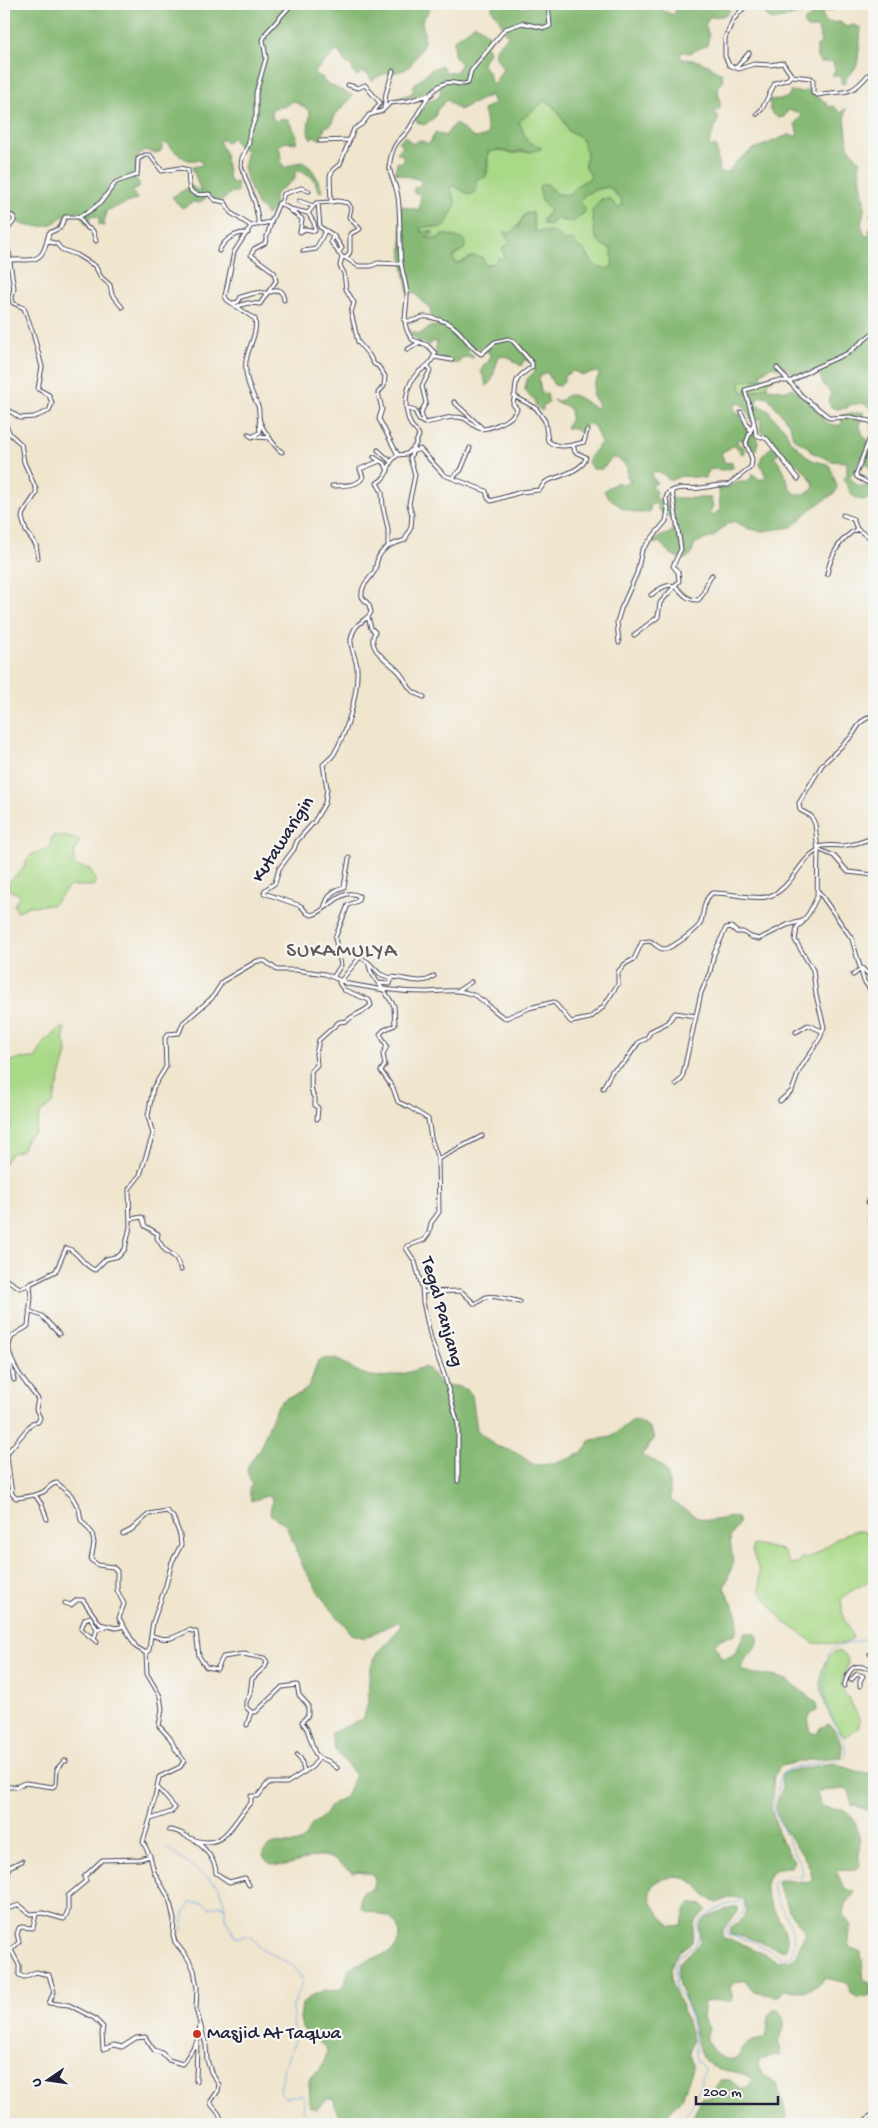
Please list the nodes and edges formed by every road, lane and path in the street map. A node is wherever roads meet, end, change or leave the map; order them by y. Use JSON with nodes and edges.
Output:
{"nodes":[{"id":1,"x":292,"y":4,"type":"edge"},
{"id":2,"x":548,"y":4,"type":"edge"},
{"id":3,"x":747,"y":4,"type":"edge"},
{"id":4,"x":749,"y":53,"type":"dead end"},
{"id":5,"x":736,"y":68,"type":"junction"},
{"id":6,"x":394,"y":70,"type":"dead end"},
{"id":7,"x":791,"y":75,"type":"junction"},
{"id":8,"x":874,"y":75,"type":"edge"},
{"id":9,"x":348,"y":85,"type":"dead end"},
{"id":10,"x":432,"y":94,"type":"junction"},
{"id":11,"x":874,"y":108,"type":"edge"},
{"id":12,"x":384,"y":110,"type":"junction"},
{"id":13,"x":870,"y":113,"type":"dead end"},
{"id":14,"x":373,"y":114,"type":"junction"},
{"id":15,"x":757,"y":114,"type":"dead end"},
{"id":16,"x":350,"y":140,"type":"junction"},
{"id":17,"x":320,"y":142,"type":"dead end"},
{"id":18,"x":309,"y":191,"type":"dead end"},
{"id":19,"x":299,"y":201,"type":"dead end"},
{"id":20,"x":318,"y":202,"type":"junction"},
{"id":21,"x":330,"y":202,"type":"junction"},
{"id":22,"x":281,"y":203,"type":"junction"},
{"id":23,"x":313,"y":206,"type":"junction"},
{"id":24,"x":290,"y":209,"type":"junction"},
{"id":25,"x":4,"y":212,"type":"edge"},
{"id":26,"x":308,"y":213,"type":"junction"},
{"id":27,"x":80,"y":217,"type":"junction"},
{"id":28,"x":271,"y":222,"type":"junction"},
{"id":29,"x":259,"y":225,"type":"junction"},
{"id":30,"x":252,"y":226,"type":"junction"},
{"id":31,"x":325,"y":231,"type":"junction"},
{"id":32,"x":248,"y":233,"type":"junction"},
{"id":33,"x":4,"y":234,"type":"edge"},
{"id":34,"x":334,"y":236,"type":"junction"},
{"id":35,"x":4,"y":239,"type":"edge"},
{"id":36,"x":47,"y":241,"type":"junction"},
{"id":37,"x":96,"y":241,"type":"dead end"},
{"id":38,"x":218,"y":251,"type":"dead end"},
{"id":39,"x":303,"y":251,"type":"dead end"},
{"id":40,"x":338,"y":253,"type":"junction"},
{"id":41,"x":4,"y":255,"type":"edge"},
{"id":42,"x":344,"y":258,"type":"junction"},
{"id":43,"x":9,"y":260,"type":"junction"},
{"id":44,"x":401,"y":264,"type":"junction"},
{"id":45,"x":268,"y":294,"type":"junction"},
{"id":46,"x":284,"y":300,"type":"dead end"},
{"id":47,"x":232,"y":303,"type":"junction"},
{"id":48,"x":237,"y":306,"type":"junction"},
{"id":49,"x":122,"y":307,"type":"dead end"},
{"id":50,"x":404,"y":320,"type":"junction"},
{"id":51,"x":874,"y":332,"type":"edge"},
{"id":52,"x":420,"y":342,"type":"junction"},
{"id":53,"x":407,"y":350,"type":"dead end"},
{"id":54,"x":434,"y":356,"type":"junction"},
{"id":55,"x":452,"y":360,"type":"dead end"},
{"id":56,"x":428,"y":366,"type":"junction"},
{"id":57,"x":777,"y":368,"type":"dead end"},
{"id":58,"x":790,"y":381,"type":"junction"},
{"id":59,"x":514,"y":396,"type":"junction"},
{"id":60,"x":454,"y":402,"type":"dead end"},
{"id":61,"x":4,"y":406,"type":"edge"},
{"id":62,"x":406,"y":408,"type":"junction"},
{"id":63,"x":741,"y":412,"type":"dead end"},
{"id":64,"x":4,"y":420,"type":"edge"},
{"id":65,"x":259,"y":420,"type":"junction"},
{"id":66,"x":754,"y":422,"type":"junction"},
{"id":67,"x":874,"y":422,"type":"edge"},
{"id":68,"x":426,"y":423,"type":"junction"},
{"id":69,"x":484,"y":429,"type":"junction"},
{"id":70,"x":587,"y":430,"type":"dead end"},
{"id":71,"x":751,"y":431,"type":"junction"},
{"id":72,"x":248,"y":434,"type":"dead end"},
{"id":73,"x":254,"y":437,"type":"junction"},
{"id":74,"x":270,"y":438,"type":"junction"},
{"id":75,"x":416,"y":445,"type":"junction"},
{"id":76,"x":573,"y":445,"type":"junction"},
{"id":77,"x":470,"y":448,"type":"dead end"},
{"id":78,"x":378,"y":450,"type":"dead end"},
{"id":79,"x":282,"y":452,"type":"dead end"},
{"id":80,"x":398,"y":455,"type":"junction"},
{"id":81,"x":411,"y":456,"type":"junction"},
{"id":82,"x":374,"y":457,"type":"dead end"},
{"id":83,"x":380,"y":462,"type":"junction"},
{"id":84,"x":391,"y":463,"type":"junction"},
{"id":85,"x":388,"y":472,"type":"junction"},
{"id":86,"x":454,"y":477,"type":"junction"},
{"id":87,"x":798,"y":479,"type":"dead end"},
{"id":88,"x":870,"y":484,"type":"dead end"},
{"id":89,"x":332,"y":486,"type":"dead end"},
{"id":90,"x":672,"y":490,"type":"junction"},
{"id":91,"x":843,"y":515,"type":"dead end"},
{"id":92,"x":874,"y":529,"type":"edge"},
{"id":93,"x":857,"y":530,"type":"junction"},
{"id":94,"x":388,"y":546,"type":"junction"},
{"id":95,"x":38,"y":558,"type":"dead end"},
{"id":96,"x":712,"y":574,"type":"dead end"},
{"id":97,"x":827,"y":574,"type":"dead end"},
{"id":98,"x":675,"y":587,"type":"junction"},
{"id":99,"x":651,"y":595,"type":"dead end"},
{"id":100,"x":368,"y":617,"type":"junction"},
{"id":101,"x":634,"y":635,"type":"dead end"},
{"id":102,"x":619,"y":643,"type":"dead end"},
{"id":103,"x":874,"y":685,"type":"edge"},
{"id":104,"x":874,"y":695,"type":"edge"},
{"id":105,"x":424,"y":697,"type":"dead end"},
{"id":106,"x":874,"y":714,"type":"edge"},
{"id":107,"x":874,"y":837,"type":"edge"},
{"id":108,"x":818,"y":848,"type":"junction"},
{"id":109,"x":349,"y":858,"type":"dead end"},
{"id":110,"x":874,"y":875,"type":"edge"},
{"id":111,"x":818,"y":892,"type":"junction"},
{"id":112,"x":324,"y":909,"type":"junction"},
{"id":113,"x":806,"y":918,"type":"junction"},
{"id":114,"x":369,"y":963,"type":"junction"},
{"id":115,"x":861,"y":968,"type":"junction"},
{"id":116,"x":853,"y":975,"type":"dead end"},
{"id":117,"x":334,"y":976,"type":"junction"},
{"id":118,"x":434,"y":976,"type":"dead end"},
{"id":119,"x":391,"y":978,"type":"junction"},
{"id":120,"x":341,"y":980,"type":"junction"},
{"id":121,"x":874,"y":980,"type":"edge"},
{"id":122,"x":471,"y":982,"type":"dead end"},
{"id":123,"x":378,"y":983,"type":"junction"},
{"id":124,"x":384,"y":990,"type":"junction"},
{"id":125,"x":459,"y":990,"type":"junction"},
{"id":126,"x":874,"y":995,"type":"edge"},
{"id":127,"x":696,"y":1016,"type":"junction"},
{"id":128,"x":822,"y":1031,"type":"junction"},
{"id":129,"x":796,"y":1032,"type":"dead end"},
{"id":130,"x":676,"y":1084,"type":"dead end"},
{"id":131,"x":604,"y":1088,"type":"dead end"},
{"id":132,"x":780,"y":1101,"type":"dead end"},
{"id":133,"x":317,"y":1118,"type":"dead end"},
{"id":134,"x":482,"y":1136,"type":"dead end"},
{"id":135,"x":438,"y":1159,"type":"junction"},
{"id":136,"x":874,"y":1185,"type":"edge"},
{"id":137,"x":874,"y":1208,"type":"edge"},
{"id":138,"x":131,"y":1219,"type":"junction"},
{"id":139,"x":181,"y":1270,"type":"dead end"},
{"id":140,"x":4,"y":1278,"type":"edge"},
{"id":141,"x":30,"y":1284,"type":"junction"},
{"id":142,"x":422,"y":1292,"type":"junction"},
{"id":143,"x":520,"y":1302,"type":"dead end"},
{"id":144,"x":29,"y":1311,"type":"junction"},
{"id":145,"x":59,"y":1334,"type":"dead end"},
{"id":146,"x":8,"y":1355,"type":"junction"},
{"id":147,"x":14,"y":1380,"type":"dead end"},
{"id":148,"x":458,"y":1481,"type":"dead end"},
{"id":149,"x":58,"y":1483,"type":"junction"},
{"id":150,"x":60,"y":1489,"type":"dead end"},
{"id":151,"x":35,"y":1495,"type":"junction"},
{"id":152,"x":47,"y":1519,"type":"dead end"},
{"id":153,"x":123,"y":1534,"type":"dead end"},
{"id":154,"x":65,"y":1603,"type":"dead end"},
{"id":155,"x":105,"y":1626,"type":"junction"},
{"id":156,"x":124,"y":1626,"type":"junction"},
{"id":157,"x":97,"y":1629,"type":"junction"},
{"id":158,"x":151,"y":1635,"type":"junction"},
{"id":159,"x":94,"y":1638,"type":"junction"},
{"id":160,"x":97,"y":1642,"type":"dead end"},
{"id":161,"x":874,"y":1652,"type":"edge"},
{"id":162,"x":146,"y":1653,"type":"junction"},
{"id":163,"x":870,"y":1654,"type":"dead end"},
{"id":164,"x":874,"y":1668,"type":"edge"},
{"id":165,"x":866,"y":1669,"type":"junction"},
{"id":166,"x":861,"y":1675,"type":"junction"},
{"id":167,"x":849,"y":1680,"type":"junction"},
{"id":168,"x":844,"y":1686,"type":"dead end"},
{"id":169,"x":251,"y":1712,"type":"junction"},
{"id":170,"x":248,"y":1725,"type":"dead end"},
{"id":171,"x":296,"y":1755,"type":"dead end"},
{"id":172,"x":319,"y":1758,"type":"junction"},
{"id":173,"x":66,"y":1761,"type":"dead end"},
{"id":174,"x":337,"y":1768,"type":"dead end"},
{"id":175,"x":304,"y":1771,"type":"junction"},
{"id":176,"x":4,"y":1787,"type":"edge"},
{"id":177,"x":157,"y":1788,"type":"junction"},
{"id":178,"x":150,"y":1819,"type":"junction"},
{"id":179,"x":170,"y":1830,"type":"dead end"},
{"id":180,"x":196,"y":1841,"type":"junction"},
{"id":181,"x":150,"y":1856,"type":"junction"},
{"id":182,"x":22,"y":1861,"type":"dead end"},
{"id":183,"x":248,"y":1885,"type":"dead end"},
{"id":184,"x":4,"y":1897,"type":"edge"},
{"id":185,"x":4,"y":1910,"type":"edge"},
{"id":186,"x":36,"y":1914,"type":"junction"},
{"id":187,"x":200,"y":2023,"type":"junction"},
{"id":188,"x":197,"y":2042,"type":"junction"},
{"id":189,"x":196,"y":2081,"type":"dead end"},
{"id":190,"x":874,"y":2113,"type":"edge"},
{"id":191,"x":223,"y":2124,"type":"edge"},
{"id":192,"x":861,"y":2124,"type":"edge"}],
"edges":[{"from":1,"to":29,"type":"street"},
{"from":2,"to":10,"type":"street"},
{"from":3,"to":5,"type":"street"},
{"from":4,"to":5,"type":"street"},
{"from":5,"to":7,"type":"street"},
{"from":6,"to":12,"type":"street"},
{"from":7,"to":8,"type":"street"},
{"from":7,"to":15,"type":"street"},
{"from":9,"to":14,"type":"street"},
{"from":10,"to":12,"type":"street"},
{"from":10,"to":44,"type":"street"},
{"from":11,"to":13,"type":"street"},
{"from":12,"to":14,"type":"street"},
{"from":14,"to":16,"type":"street"},
{"from":16,"to":17,"type":"street"},
{"from":16,"to":21,"type":"street"},
{"from":18,"to":22,"type":"street"},
{"from":19,"to":23,"type":"street"},
{"from":20,"to":21,"type":"street"},
{"from":20,"to":23,"type":"street"},
{"from":20,"to":31,"type":"street"},
{"from":21,"to":42,"type":"street"},
{"from":22,"to":24,"type":"street"},
{"from":22,"to":28,"type":"street"},
{"from":23,"to":26,"type":"street"},
{"from":24,"to":26,"type":"street"},
{"from":24,"to":26,"type":"street"},
{"from":25,"to":33,"type":"street"},
{"from":27,"to":30,"type":"street"},
{"from":27,"to":36,"type":"street"},
{"from":27,"to":37,"type":"street"},
{"from":28,"to":29,"type":"street"},
{"from":28,"to":45,"type":"street"},
{"from":29,"to":30,"type":"street"},
{"from":30,"to":32,"type":"street"},
{"from":31,"to":34,"type":"street"},
{"from":31,"to":39,"type":"street"},
{"from":32,"to":38,"type":"street"},
{"from":32,"to":47,"type":"street"},
{"from":34,"to":40,"type":"street"},
{"from":34,"to":40,"type":"street"},
{"from":35,"to":43,"type":"street"},
{"from":36,"to":43,"type":"street"},
{"from":36,"to":49,"type":"street"},
{"from":40,"to":42,"type":"street"},
{"from":41,"to":43,"type":"street"},
{"from":42,"to":44,"type":"street"},
{"from":42,"to":80,"type":"street"},
{"from":43,"to":61,"type":"street"},
{"from":44,"to":50,"type":"street"},
{"from":45,"to":46,"type":"street"},
{"from":45,"to":47,"type":"street"},
{"from":45,"to":48,"type":"street"},
{"from":47,"to":48,"type":"street"},
{"from":48,"to":65,"type":"street"},
{"from":50,"to":52,"type":"street"},
{"from":50,"to":59,"type":"street"},
{"from":51,"to":58,"type":"street"},
{"from":52,"to":53,"type":"street"},
{"from":52,"to":54,"type":"street"},
{"from":54,"to":55,"type":"street"},
{"from":54,"to":56,"type":"street"},
{"from":56,"to":62,"type":"street"},
{"from":56,"to":68,"type":"street"},
{"from":57,"to":58,"type":"street"},
{"from":58,"to":66,"type":"street"},
{"from":58,"to":67,"type":"street"},
{"from":59,"to":69,"type":"street"},
{"from":59,"to":76,"type":"street"},
{"from":60,"to":69,"type":"street"},
{"from":62,"to":68,"type":"street"},
{"from":62,"to":75,"type":"street"},
{"from":63,"to":71,"type":"street"},
{"from":64,"to":95,"type":"street"},
{"from":65,"to":73,"type":"street"},
{"from":65,"to":74,"type":"street"},
{"from":66,"to":71,"type":"street"},
{"from":66,"to":87,"type":"street"},
{"from":67,"to":88,"type":"street"},
{"from":68,"to":69,"type":"street"},
{"from":70,"to":76,"type":"street"},
{"from":71,"to":90,"type":"street"},
{"from":72,"to":73,"type":"street"},
{"from":73,"to":74,"type":"street"},
{"from":74,"to":79,"type":"street"},
{"from":75,"to":80,"type":"street"},
{"from":75,"to":81,"type":"street"},
{"from":76,"to":86,"type":"street"},
{"from":77,"to":86,"type":"street"},
{"from":78,"to":84,"type":"street"},
{"from":80,"to":84,"type":"street"},
{"from":81,"to":86,"type":"street"},
{"from":81,"to":94,"type":"street"},
{"from":82,"to":83,"type":"street"},
{"from":83,"to":85,"type":"street"},
{"from":83,"to":89,"type":"street"},
{"from":84,"to":85,"type":"street"},
{"from":85,"to":94,"type":"street"},
{"from":90,"to":98,"type":"street"},
{"from":90,"to":102,"type":"street"},
{"from":91,"to":93,"type":"street"},
{"from":92,"to":93,"type":"street"},
{"from":93,"to":97,"type":"street"},
{"from":94,"to":100,"type":"street"},
{"from":96,"to":98,"type":"street"},
{"from":98,"to":99,"type":"street"},
{"from":98,"to":101,"type":"street"},
{"from":100,"to":105,"type":"street"},
{"from":100,"to":112,"type":"street","name":"Kutawarigin"},
{"from":103,"to":104,"type":"street"},
{"from":106,"to":108,"type":"street"},
{"from":107,"to":108,"type":"street"},
{"from":108,"to":110,"type":"street"},
{"from":108,"to":111,"type":"street"},
{"from":108,"to":125,"type":"street"},
{"from":109,"to":112,"type":"street"},
{"from":111,"to":113,"type":"street"},
{"from":111,"to":115,"type":"street"},
{"from":112,"to":117,"type":"street"},
{"from":113,"to":127,"type":"street"},
{"from":113,"to":128,"type":"street"},
{"from":114,"to":119,"type":"street"},
{"from":114,"to":120,"type":"street"},
{"from":114,"to":123,"type":"street"},
{"from":115,"to":116,"type":"street"},
{"from":115,"to":121,"type":"street"},
{"from":115,"to":126,"type":"street"},
{"from":117,"to":120,"type":"street"},
{"from":117,"to":138,"type":"street"},
{"from":118,"to":119,"type":"street"},
{"from":119,"to":123,"type":"street"},
{"from":120,"to":124,"type":"street"},
{"from":120,"to":133,"type":"street"},
{"from":122,"to":125,"type":"street"},
{"from":123,"to":124,"type":"street"},
{"from":124,"to":125,"type":"street"},
{"from":124,"to":135,"type":"street","name":"Tegal Panjang"},
{"from":127,"to":130,"type":"street"},
{"from":127,"to":131,"type":"street"},
{"from":128,"to":129,"type":"street"},
{"from":128,"to":132,"type":"street"},
{"from":134,"to":135,"type":"street"},
{"from":135,"to":142,"type":"street","name":"Tegal Panjang"},
{"from":136,"to":137,"type":"street"},
{"from":138,"to":139,"type":"street"},
{"from":138,"to":141,"type":"street"},
{"from":140,"to":141,"type":"street"},
{"from":141,"to":144,"type":"street"},
{"from":142,"to":143,"type":"street"},
{"from":142,"to":148,"type":"street","name":"Tegal Panjang"},
{"from":144,"to":145,"type":"street"},
{"from":144,"to":146,"type":"street"},
{"from":146,"to":147,"type":"street"},
{"from":146,"to":151,"type":"street"},
{"from":149,"to":150,"type":"street"},
{"from":149,"to":151,"type":"street"},
{"from":149,"to":156,"type":"street"},
{"from":151,"to":152,"type":"street"},
{"from":153,"to":158,"type":"street"},
{"from":154,"to":155,"type":"street"},
{"from":155,"to":156,"type":"street"},
{"from":155,"to":157,"type":"street"},
{"from":156,"to":162,"type":"street"},
{"from":157,"to":159,"type":"street"},
{"from":157,"to":159,"type":"street"},
{"from":158,"to":162,"type":"street"},
{"from":158,"to":169,"type":"street"},
{"from":159,"to":160,"type":"street"},
{"from":161,"to":163,"type":"street"},
{"from":162,"to":177,"type":"street"},
{"from":164,"to":165,"type":"street"},
{"from":165,"to":166,"type":"street"},
{"from":165,"to":167,"type":"street"},
{"from":166,"to":167,"type":"street"},
{"from":166,"to":167,"type":"street"},
{"from":167,"to":168,"type":"street"},
{"from":169,"to":170,"type":"street"},
{"from":169,"to":172,"type":"street"},
{"from":171,"to":175,"type":"street"},
{"from":172,"to":174,"type":"street"},
{"from":172,"to":175,"type":"street"},
{"from":173,"to":176,"type":"street"},
{"from":175,"to":180,"type":"street"},
{"from":177,"to":178,"type":"street"},
{"from":177,"to":178,"type":"street"},
{"from":178,"to":181,"type":"street"},
{"from":179,"to":180,"type":"street"},
{"from":180,"to":183,"type":"street"},
{"from":181,"to":186,"type":"street"},
{"from":181,"to":187,"type":"street"},
{"from":182,"to":184,"type":"street"},
{"from":185,"to":186,"type":"street"},
{"from":186,"to":188,"type":"street"},
{"from":187,"to":188,"type":"street"},
{"from":187,"to":191,"type":"street"},
{"from":188,"to":189,"type":"street"},
{"from":190,"to":192,"type":"street"}]}
